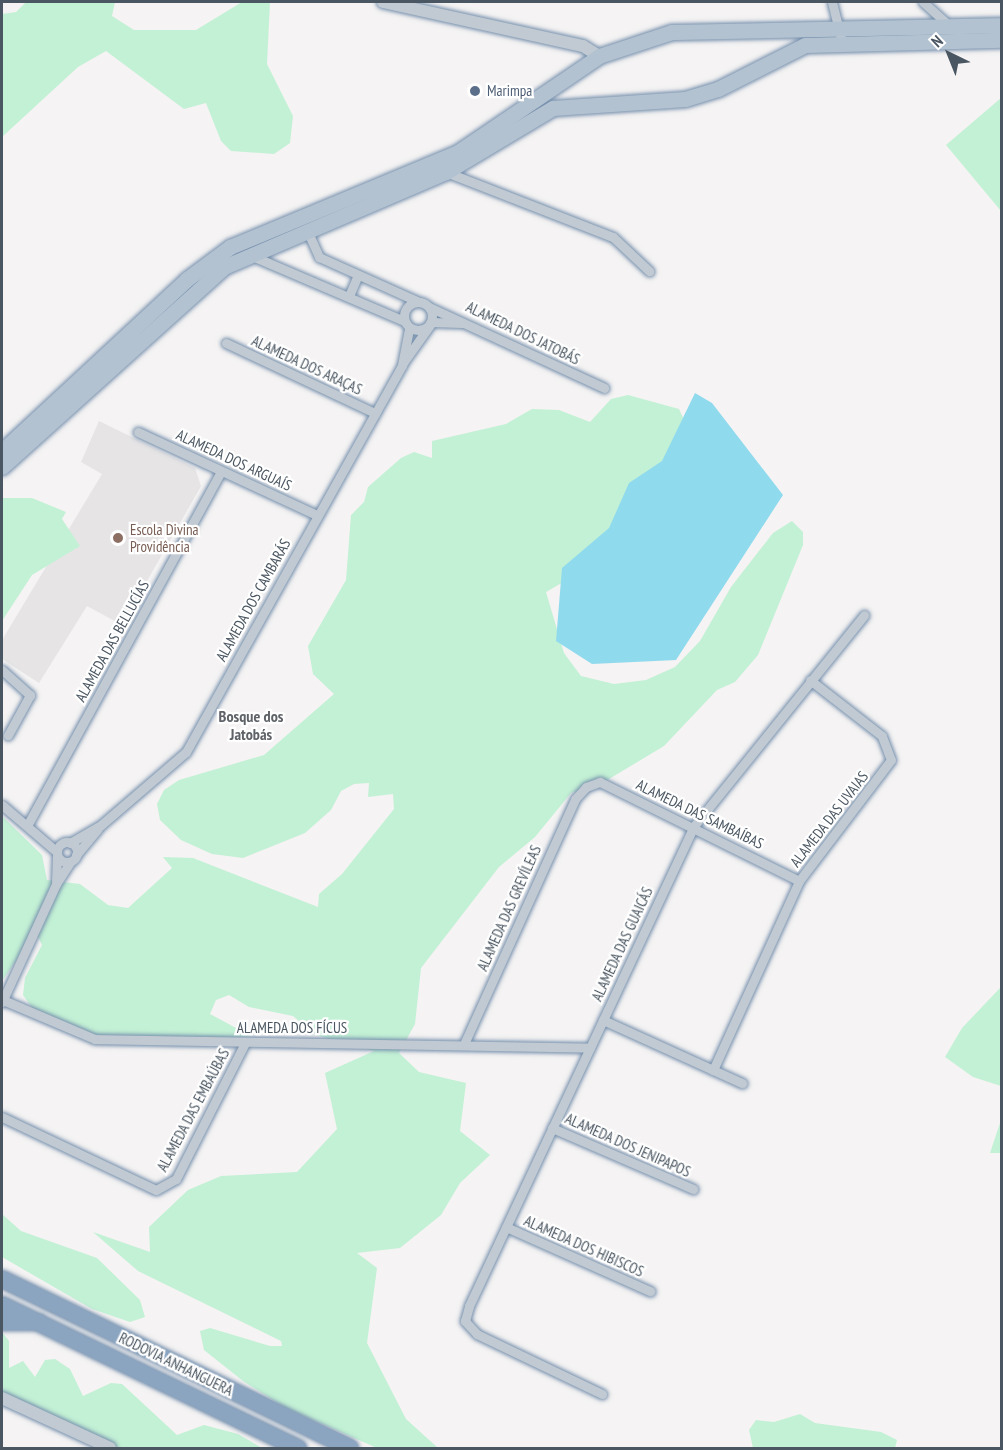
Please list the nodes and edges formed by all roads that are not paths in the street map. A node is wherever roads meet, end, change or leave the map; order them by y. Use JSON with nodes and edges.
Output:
{"nodes":[{"id":1,"x":382,"y":2,"type":"edge"},
{"id":2,"x":832,"y":2,"type":"edge"},
{"id":3,"x":923,"y":2,"type":"edge"},
{"id":4,"x":1002,"y":25,"type":"edge"},
{"id":5,"x":954,"y":30,"type":"junction"},
{"id":6,"x":777,"y":31,"type":"junction"},
{"id":7,"x":842,"y":36,"type":"junction"},
{"id":8,"x":1002,"y":40,"type":"edge"},
{"id":9,"x":781,"y":54,"type":"junction"},
{"id":10,"x":599,"y":56,"type":"junction"},
{"id":11,"x":446,"y":172,"type":"junction"},
{"id":12,"x":308,"y":230,"type":"junction"},
{"id":13,"x":247,"y":254,"type":"junction"},
{"id":14,"x":650,"y":271,"type":"dead end"},
{"id":15,"x":358,"y":275,"type":"junction"},
{"id":16,"x":349,"y":296,"type":"junction"},
{"id":17,"x":419,"y":302,"type":"junction"},
{"id":18,"x":429,"y":307,"type":"junction"},
{"id":19,"x":462,"y":323,"type":"junction"},
{"id":20,"x":431,"y":324,"type":"junction"},
{"id":21,"x":407,"y":325,"type":"junction"},
{"id":22,"x":226,"y":343,"type":"dead end"},
{"id":23,"x":402,"y":365,"type":"junction"},
{"id":24,"x":604,"y":388,"type":"dead end"},
{"id":25,"x":375,"y":413,"type":"junction"},
{"id":26,"x":138,"y":432,"type":"dead end"},
{"id":27,"x":2,"y":451,"type":"edge"},
{"id":28,"x":2,"y":467,"type":"edge"},
{"id":29,"x":220,"y":471,"type":"junction"},
{"id":30,"x":317,"y":515,"type":"junction"},
{"id":31,"x":864,"y":615,"type":"dead end"},
{"id":32,"x":5,"y":673,"type":"edge"},
{"id":33,"x":810,"y":680,"type":"junction"},
{"id":34,"x":2,"y":685,"type":"edge"},
{"id":35,"x":8,"y":735,"type":"dead end"},
{"id":36,"x":586,"y":787,"type":"joint"},
{"id":37,"x":2,"y":805,"type":"edge"},
{"id":38,"x":28,"y":824,"type":"junction"},
{"id":39,"x":101,"y":825,"type":"junction"},
{"id":40,"x":694,"y":826,"type":"junction"},
{"id":41,"x":41,"y":832,"type":"junction"},
{"id":42,"x":68,"y":843,"type":"junction"},
{"id":43,"x":57,"y":854,"type":"junction"},
{"id":44,"x":74,"y":858,"type":"junction"},
{"id":45,"x":799,"y":881,"type":"junction"},
{"id":46,"x":56,"y":884,"type":"junction"},
{"id":47,"x":2,"y":1001,"type":"edge"},
{"id":48,"x":603,"y":1020,"type":"junction"},
{"id":49,"x":244,"y":1043,"type":"junction"},
{"id":50,"x":464,"y":1044,"type":"junction"},
{"id":51,"x":590,"y":1048,"type":"junction"},
{"id":52,"x":713,"y":1070,"type":"junction"},
{"id":53,"x":742,"y":1083,"type":"dead end"},
{"id":54,"x":2,"y":1117,"type":"edge"},
{"id":55,"x":552,"y":1128,"type":"junction"},
{"id":56,"x":693,"y":1189,"type":"dead end"},
{"id":57,"x":506,"y":1227,"type":"junction"},
{"id":58,"x":2,"y":1280,"type":"edge"},
{"id":59,"x":650,"y":1291,"type":"dead end"},
{"id":60,"x":2,"y":1305,"type":"edge"},
{"id":61,"x":2,"y":1322,"type":"edge"},
{"id":62,"x":40,"y":1322,"type":"junction"},
{"id":63,"x":602,"y":1394,"type":"dead end"},
{"id":64,"x":2,"y":1398,"type":"edge"},
{"id":65,"x":110,"y":1449,"type":"edge"},
{"id":66,"x":298,"y":1449,"type":"edge"},
{"id":67,"x":350,"y":1449,"type":"edge"}],
"edges":[{"from":1,"to":10,"type":"street"},
{"from":2,"to":7,"type":"street"},
{"from":3,"to":5,"type":"street"},
{"from":4,"to":5,"type":"main road"},
{"from":5,"to":7,"type":"main road"},
{"from":6,"to":7,"type":"main road"},
{"from":6,"to":9,"type":"main road"},
{"from":6,"to":10,"type":"main road"},
{"from":7,"to":8,"type":"main road"},
{"from":7,"to":9,"type":"main road"},
{"from":9,"to":11,"type":"main road"},
{"from":10,"to":27,"type":"main road"},
{"from":11,"to":12,"type":"main road"},
{"from":11,"to":14,"type":"street"},
{"from":12,"to":13,"type":"main road"},
{"from":12,"to":15,"type":"street","name":"ALAMEDA DOS JATOBÁS"},
{"from":13,"to":16,"type":"street"},
{"from":13,"to":28,"type":"main road"},
{"from":15,"to":16,"type":"street"},
{"from":15,"to":17,"type":"street","name":"ALAMEDA DOS JATOBÁS"},
{"from":16,"to":21,"type":"street"},
{"from":17,"to":18,"type":"street","name":"ALAMEDA DOS JATOBÁS"},
{"from":17,"to":21,"type":"street"},
{"from":18,"to":19,"type":"street","name":"ALAMEDA DOS JATOBÁS"},
{"from":18,"to":20,"type":"street"},
{"from":19,"to":20,"type":"street"},
{"from":19,"to":24,"type":"street","name":"ALAMEDA DOS JATOBÁS"},
{"from":20,"to":21,"type":"street"},
{"from":20,"to":23,"type":"street","name":"ALAMEDA DOS CAMBARÁS"},
{"from":21,"to":23,"type":"street","name":"ALAMEDA DOS CAMBARÁS"},
{"from":22,"to":25,"type":"street","name":"ALAMEDA DOS ARAÇAS"},
{"from":23,"to":25,"type":"street","name":"ALAMEDA DOS CAMBARÁS"},
{"from":25,"to":30,"type":"street","name":"ALAMEDA DOS CAMBARÁS"},
{"from":26,"to":29,"type":"street","name":"ALAMEDA DOS ARGUAÍS"},
{"from":29,"to":30,"type":"street","name":"ALAMEDA DOS ARGUAÍS"},
{"from":29,"to":38,"type":"street","name":"ALAMEDA DAS BELLUCÍAS"},
{"from":30,"to":39,"type":"street","name":"ALAMEDA DOS CAMBARÁS"},
{"from":31,"to":33,"type":"street","name":"ALAMEDA DAS GUAICÁS"},
{"from":32,"to":34,"type":"street"},
{"from":32,"to":35,"type":"street"},
{"from":33,"to":40,"type":"street","name":"ALAMEDA DAS GUAICÁS"},
{"from":33,"to":45,"type":"street","name":"ALAMEDA DAS UVAIAS"},
{"from":36,"to":40,"type":"street","name":"ALAMEDA DAS SAMBAÍBAS"},
{"from":36,"to":50,"type":"street","name":"ALAMEDA DAS GREVÍLEAS"},
{"from":37,"to":38,"type":"street"},
{"from":38,"to":41,"type":"street"},
{"from":39,"to":42,"type":"street","name":"ALAMEDA DOS CAMBARÁS"},
{"from":39,"to":44,"type":"street","name":"ALAMEDA DOS CAMBARÁS"},
{"from":40,"to":45,"type":"street","name":"ALAMEDA DAS SAMBAÍBAS"},
{"from":40,"to":48,"type":"street","name":"ALAMEDA DAS GUAICÁS"},
{"from":41,"to":42,"type":"street"},
{"from":41,"to":43,"type":"street"},
{"from":42,"to":43,"type":"street"},
{"from":42,"to":44,"type":"street"},
{"from":43,"to":44,"type":"street"},
{"from":43,"to":46,"type":"street","name":"ALAMEDA DOS CAMBARÁS"},
{"from":44,"to":46,"type":"street","name":"ALAMEDA DOS CAMBARÁS"},
{"from":45,"to":52,"type":"street","name":"ALAMEDA DAS UVAIAS"},
{"from":46,"to":47,"type":"street","name":"ALAMEDA DOS CAMBARÁS"},
{"from":47,"to":49,"type":"street","name":"ALAMEDA DOS FÍCUS"},
{"from":48,"to":51,"type":"street","name":"ALAMEDA DAS GUAICÁS"},
{"from":48,"to":52,"type":"street"},
{"from":49,"to":50,"type":"street","name":"ALAMEDA DOS FÍCUS"},
{"from":49,"to":54,"type":"street","name":"ALAMEDA DAS EMBAÚBAS"},
{"from":50,"to":51,"type":"street","name":"ALAMEDA DOS FÍCUS"},
{"from":51,"to":55,"type":"street","name":"ALAMEDA DAS GUAICÁS"},
{"from":52,"to":53,"type":"street"},
{"from":55,"to":56,"type":"street","name":"ALAMEDA DOS JENIPAPOS"},
{"from":55,"to":57,"type":"street","name":"ALAMEDA DAS GUAICÁS"},
{"from":57,"to":59,"type":"street","name":"ALAMEDA DOS HIBISCOS"},
{"from":57,"to":63,"type":"street","name":"ALAMEDA DAS GUAICÁS"},
{"from":58,"to":67,"type":"highway","name":"RODOVIA ANHANGUERA"},
{"from":60,"to":62,"type":"highway","name":"RODOVIA ANHANGUERA"},
{"from":61,"to":62,"type":"highway"},
{"from":62,"to":66,"type":"highway","name":"RODOVIA ANHANGUERA"},
{"from":64,"to":65,"type":"street"}]}
